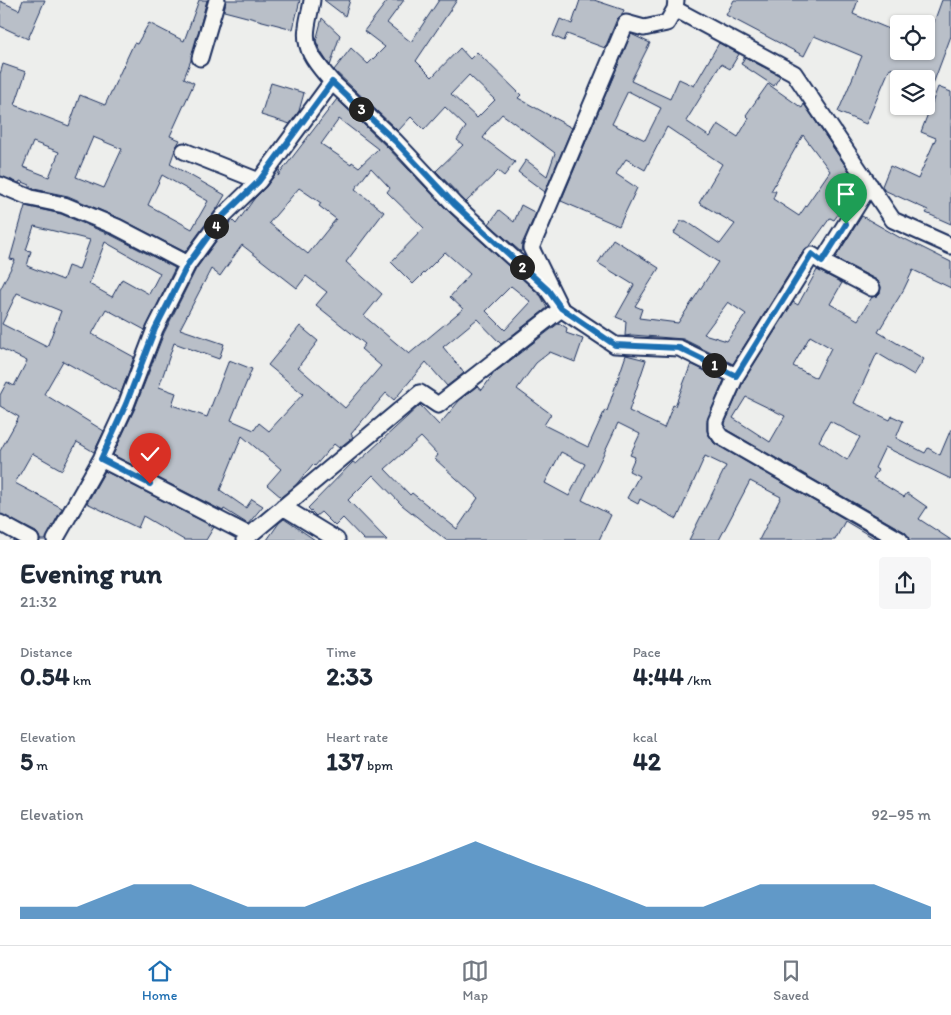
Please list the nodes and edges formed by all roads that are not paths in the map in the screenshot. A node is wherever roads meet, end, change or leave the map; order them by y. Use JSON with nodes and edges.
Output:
{"nodes":[{"id":1,"x":217,"y":0,"type":"edge"},
{"id":2,"x":312,"y":0,"type":"edge"},
{"id":3,"x":676,"y":5,"type":"edge"},
{"id":4,"x":200,"y":58,"type":"dead end"},
{"id":5,"x":332,"y":82,"type":"junction"},
{"id":6,"x":184,"y":150,"type":"dead end"},
{"id":7,"x":259,"y":181,"type":"junction"},
{"id":8,"x":0,"y":185,"type":"edge"},
{"id":9,"x":870,"y":185,"type":"junction"},
{"id":10,"x":951,"y":246,"type":"edge"},
{"id":11,"x":822,"y":262,"type":"junction"},
{"id":12,"x":188,"y":264,"type":"junction"},
{"id":13,"x":872,"y":288,"type":"dead end"},
{"id":14,"x":561,"y":308,"type":"junction"},
{"id":15,"x":736,"y":376,"type":"junction"},
{"id":16,"x":101,"y":459,"type":"junction"},
{"id":17,"x":283,"y":507,"type":"junction"},
{"id":18,"x":0,"y":523,"type":"edge"},
{"id":19,"x":247,"y":538,"type":"edge"},
{"id":20,"x":31,"y":540,"type":"edge"},
{"id":21,"x":55,"y":540,"type":"edge"},
{"id":22,"x":337,"y":540,"type":"edge"},
{"id":23,"x":900,"y":540,"type":"edge"}],
"edges":[{"from":1,"to":4,"type":"street"},
{"from":2,"to":5,"type":"street"},
{"from":3,"to":9,"type":"street"},
{"from":3,"to":14,"type":"street"},
{"from":5,"to":7,"type":"street"},
{"from":5,"to":14,"type":"street"},
{"from":6,"to":7,"type":"street"},
{"from":7,"to":12,"type":"street"},
{"from":8,"to":12,"type":"street"},
{"from":9,"to":10,"type":"street"},
{"from":9,"to":11,"type":"street"},
{"from":11,"to":13,"type":"street"},
{"from":11,"to":15,"type":"street"},
{"from":12,"to":16,"type":"street"},
{"from":14,"to":15,"type":"street"},
{"from":14,"to":17,"type":"street"},
{"from":15,"to":23,"type":"street"},
{"from":16,"to":19,"type":"street"},
{"from":16,"to":21,"type":"street"},
{"from":17,"to":19,"type":"street"},
{"from":17,"to":22,"type":"street"},
{"from":18,"to":20,"type":"street"}]}
